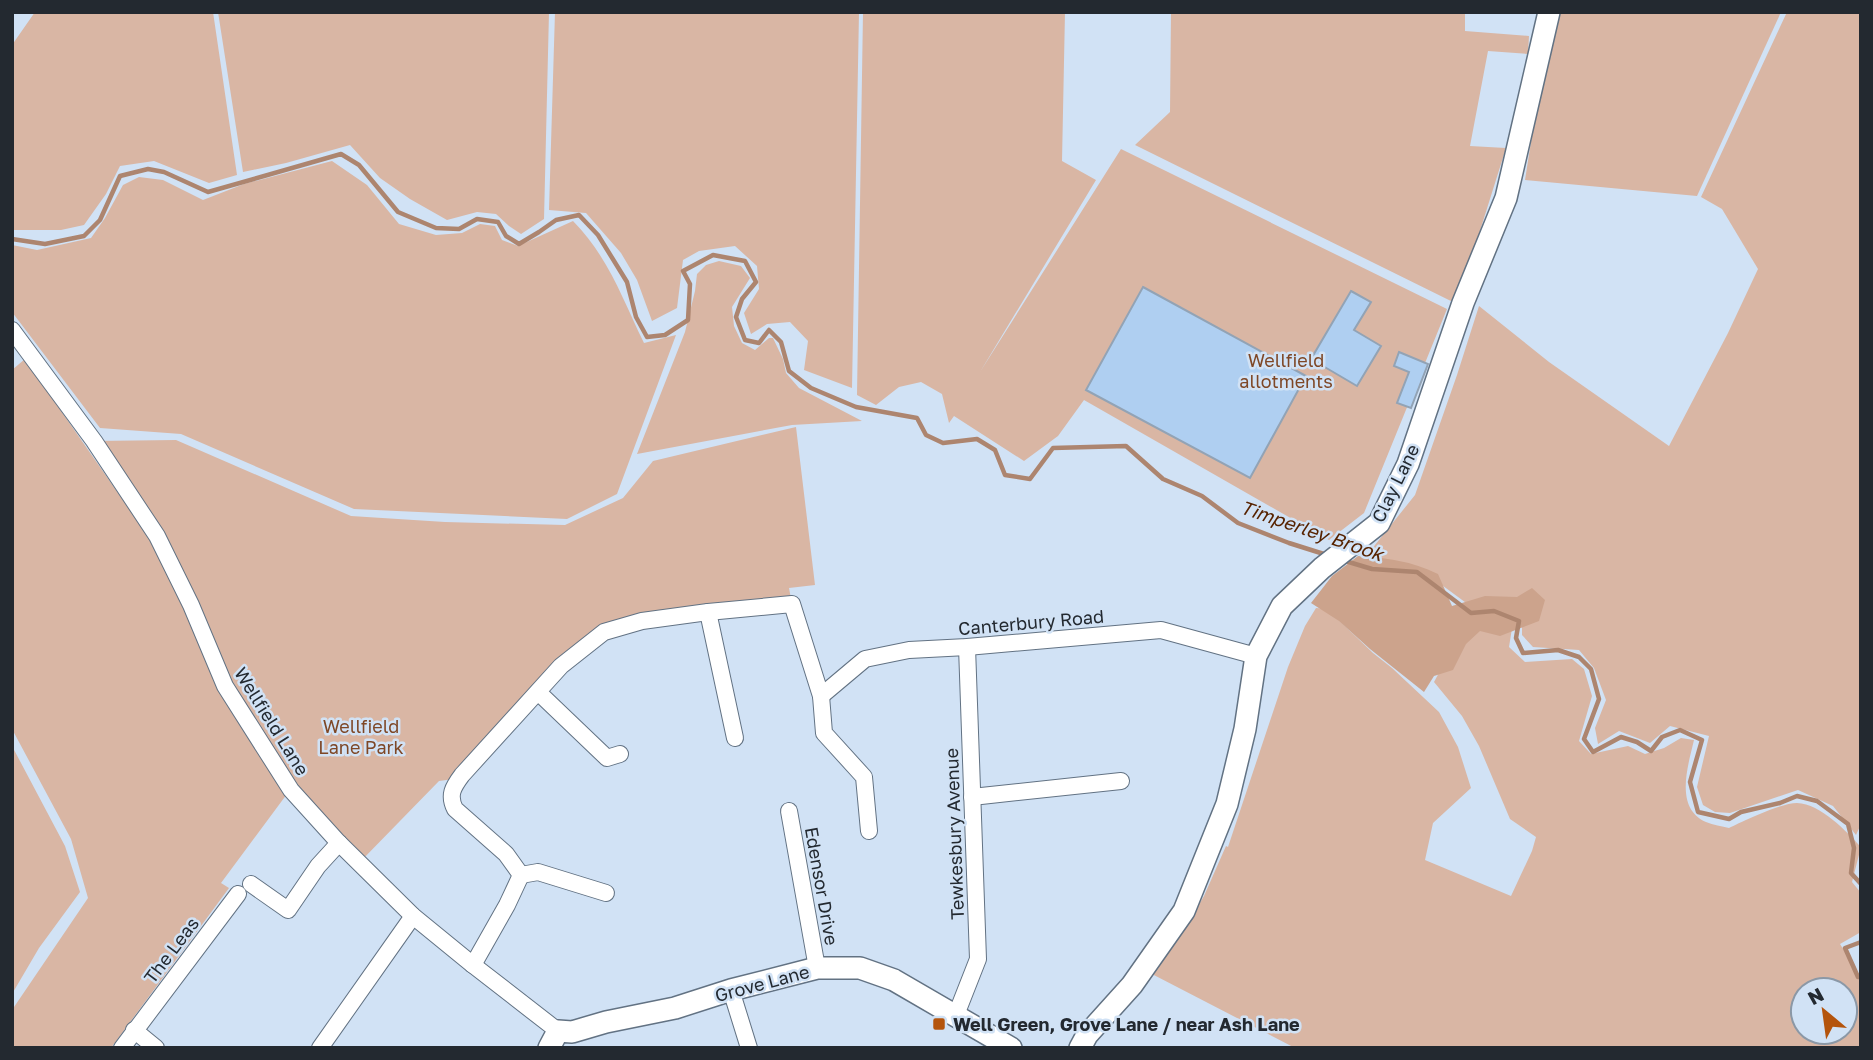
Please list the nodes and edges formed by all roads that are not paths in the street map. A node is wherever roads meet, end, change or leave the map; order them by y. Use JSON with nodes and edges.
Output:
{"nodes":[{"id":1,"x":1549,"y":12,"type":"edge"},
{"id":2,"x":12,"y":330,"type":"edge"},
{"id":3,"x":708,"y":612,"type":"junction"},
{"id":4,"x":967,"y":647,"type":"junction"},
{"id":5,"x":1256,"y":656,"type":"junction"},
{"id":6,"x":538,"y":692,"type":"junction"},
{"id":7,"x":821,"y":696,"type":"junction"},
{"id":8,"x":735,"y":738,"type":"dead end"},
{"id":9,"x":620,"y":754,"type":"dead end"},
{"id":10,"x":1121,"y":781,"type":"dead end"},
{"id":11,"x":972,"y":797,"type":"junction"},
{"id":12,"x":789,"y":811,"type":"dead end"},
{"id":13,"x":869,"y":831,"type":"dead end"},
{"id":14,"x":339,"y":842,"type":"junction"},
{"id":15,"x":521,"y":875,"type":"junction"},
{"id":16,"x":606,"y":893,"type":"dead end"},
{"id":17,"x":413,"y":916,"type":"junction"},
{"id":18,"x":473,"y":965,"type":"junction"},
{"id":19,"x":817,"y":968,"type":"junction"},
{"id":20,"x":732,"y":990,"type":"junction"},
{"id":21,"x":956,"y":1015,"type":"junction"},
{"id":22,"x":134,"y":1030,"type":"junction"},
{"id":23,"x":553,"y":1040,"type":"edge"},
{"id":24,"x":122,"y":1048,"type":"edge"},
{"id":25,"x":156,"y":1048,"type":"edge"},
{"id":26,"x":320,"y":1048,"type":"edge"},
{"id":27,"x":749,"y":1048,"type":"edge"},
{"id":28,"x":1012,"y":1048,"type":"edge"},
{"id":29,"x":1080,"y":1048,"type":"edge"}],
"edges":[{"from":1,"to":5,"type":"street","name":"Clay Lane"},
{"from":2,"to":14,"type":"street","name":"Wellfield Lane"},
{"from":3,"to":6,"type":"street"},
{"from":3,"to":7,"type":"street"},
{"from":3,"to":8,"type":"street"},
{"from":4,"to":5,"type":"street","name":"Canterbury Road"},
{"from":4,"to":7,"type":"street","name":"Canterbury Road"},
{"from":4,"to":11,"type":"street","name":"Tewkesbury Avenue"},
{"from":5,"to":29,"type":"street","name":"Clay Lane"},
{"from":6,"to":9,"type":"street"},
{"from":6,"to":15,"type":"street"},
{"from":7,"to":13,"type":"street"},
{"from":10,"to":11,"type":"street"},
{"from":11,"to":21,"type":"street","name":"Tewkesbury Avenue"},
{"from":12,"to":19,"type":"street","name":"Edensor Drive"},
{"from":14,"to":17,"type":"street","name":"Wellfield Lane"},
{"from":14,"to":22,"type":"street","name":"The Leas"},
{"from":15,"to":16,"type":"street"},
{"from":15,"to":18,"type":"street"},
{"from":17,"to":18,"type":"street","name":"Wellfield Lane"},
{"from":17,"to":26,"type":"street"},
{"from":18,"to":23,"type":"street","name":"Wellfield Lane"},
{"from":19,"to":20,"type":"street","name":"Grove Lane"},
{"from":19,"to":21,"type":"street","name":"Grove Lane"},
{"from":20,"to":23,"type":"street","name":"Grove Lane"},
{"from":20,"to":27,"type":"street"},
{"from":21,"to":28,"type":"street","name":"Grove Lane"},
{"from":22,"to":24,"type":"street","name":"The Leas"},
{"from":22,"to":25,"type":"street"}]}
